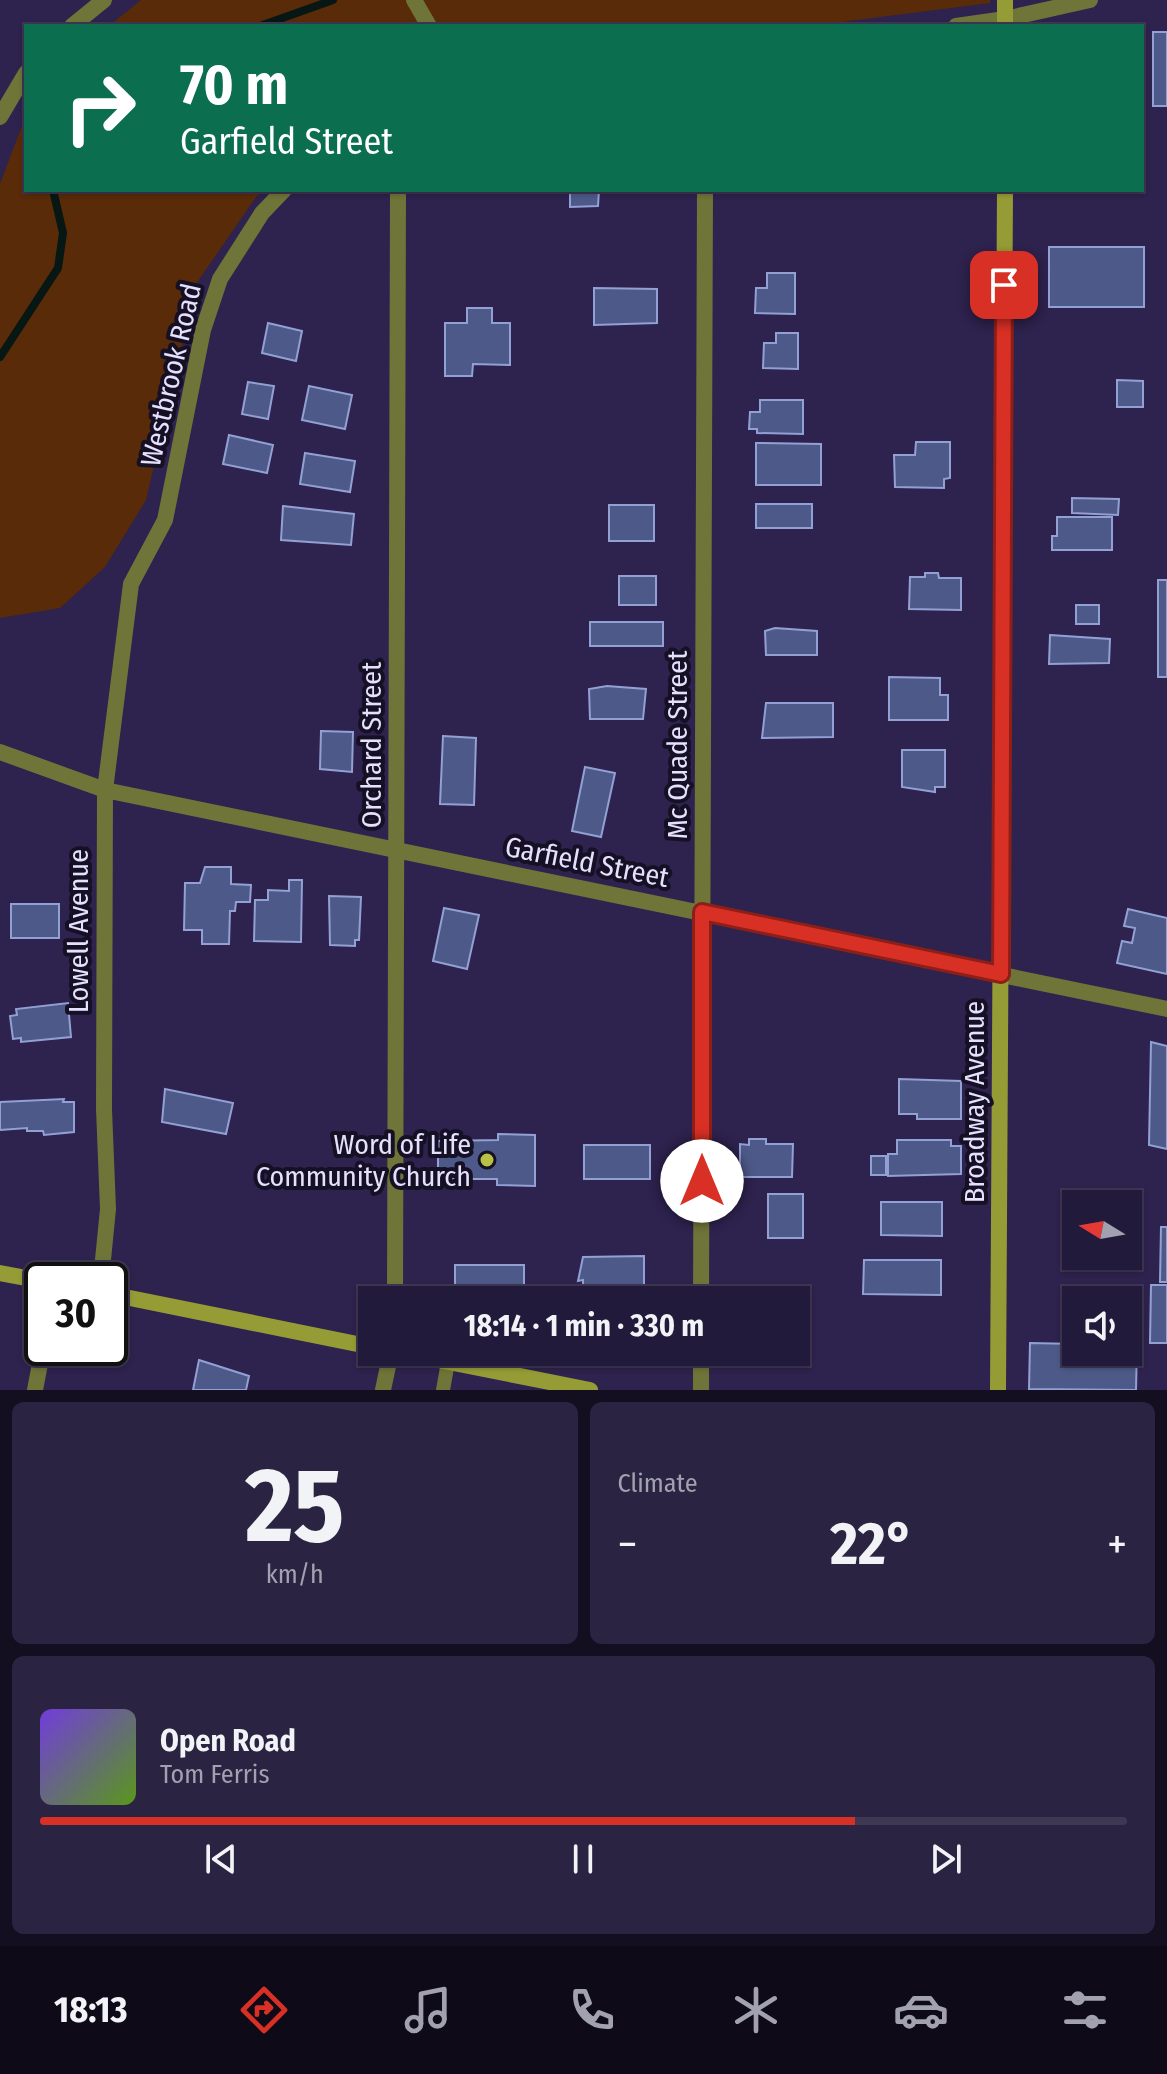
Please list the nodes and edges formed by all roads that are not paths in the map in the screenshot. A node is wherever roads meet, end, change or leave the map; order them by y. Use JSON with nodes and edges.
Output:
{"nodes":[{"id":1,"x":104,"y":0,"type":"edge"},
{"id":2,"x":1005,"y":0,"type":"edge"},
{"id":3,"x":1090,"y":0,"type":"edge"},
{"id":4,"x":416,"y":4,"type":"edge"},
{"id":5,"x":1005,"y":23,"type":"edge"},
{"id":6,"x":74,"y":24,"type":"edge"},
{"id":7,"x":417,"y":24,"type":"edge"},
{"id":8,"x":428,"y":24,"type":"edge"},
{"id":9,"x":24,"y":76,"type":"edge"},
{"id":10,"x":0,"y":117,"type":"edge"},
{"id":11,"x":282,"y":192,"type":"edge"},
{"id":12,"x":398,"y":192,"type":"edge"},
{"id":13,"x":705,"y":192,"type":"edge"},
{"id":14,"x":1005,"y":192,"type":"edge"},
{"id":15,"x":131,"y":584,"type":"joint"},
{"id":16,"x":0,"y":752,"type":"edge"},
{"id":17,"x":105,"y":790,"type":"junction"},
{"id":18,"x":396,"y":850,"type":"junction"},
{"id":19,"x":702,"y":912,"type":"junction"},
{"id":20,"x":1001,"y":974,"type":"junction"},
{"id":21,"x":1167,"y":1009,"type":"edge"},
{"id":22,"x":103,"y":1262,"type":"edge"},
{"id":23,"x":0,"y":1273,"type":"edge"},
{"id":24,"x":24,"y":1278,"type":"edge"},
{"id":25,"x":395,"y":1286,"type":"edge"},
{"id":26,"x":701,"y":1286,"type":"edge"},
{"id":27,"x":128,"y":1298,"type":"edge"},
{"id":28,"x":358,"y":1344,"type":"edge"},
{"id":29,"x":40,"y":1366,"type":"edge"},
{"id":30,"x":388,"y":1366,"type":"edge"},
{"id":31,"x":447,"y":1366,"type":"edge"},
{"id":32,"x":468,"y":1366,"type":"edge"},
{"id":33,"x":701,"y":1366,"type":"edge"},
{"id":34,"x":35,"y":1390,"type":"edge"},
{"id":35,"x":383,"y":1390,"type":"edge"},
{"id":36,"x":443,"y":1390,"type":"edge"},
{"id":37,"x":590,"y":1390,"type":"edge"},
{"id":38,"x":701,"y":1390,"type":"edge"},
{"id":39,"x":998,"y":1390,"type":"edge"}],
"edges":[{"from":1,"to":6,"type":"street"},
{"from":2,"to":5,"type":"street"},
{"from":3,"to":5,"type":"street"},
{"from":4,"to":7,"type":"street"},
{"from":4,"to":8,"type":"street"},
{"from":9,"to":10,"type":"street"},
{"from":11,"to":15,"type":"street","name":"Westbrook Road"},
{"from":12,"to":18,"type":"street","name":"Orchard Street"},
{"from":13,"to":19,"type":"street","name":"Mc Quade Street"},
{"from":14,"to":20,"type":"street","name":"Broadway Avenue"},
{"from":15,"to":17,"type":"street","name":"Lowell Avenue"},
{"from":16,"to":17,"type":"street","name":"Garfield Street"},
{"from":17,"to":18,"type":"street","name":"Garfield Street"},
{"from":17,"to":22,"type":"street","name":"Lowell Avenue"},
{"from":18,"to":19,"type":"street","name":"Garfield Street"},
{"from":18,"to":25,"type":"street","name":"Orchard Street"},
{"from":19,"to":20,"type":"street","name":"Garfield Street"},
{"from":19,"to":26,"type":"street","name":"Mc Quade Street"},
{"from":20,"to":21,"type":"street","name":"Garfield Street"},
{"from":20,"to":39,"type":"street","name":"Broadway Avenue"},
{"from":23,"to":24,"type":"street"},
{"from":27,"to":28,"type":"street"},
{"from":29,"to":34,"type":"street"},
{"from":30,"to":35,"type":"street"},
{"from":31,"to":36,"type":"lane"},
{"from":32,"to":37,"type":"street"},
{"from":33,"to":38,"type":"street"}]}
